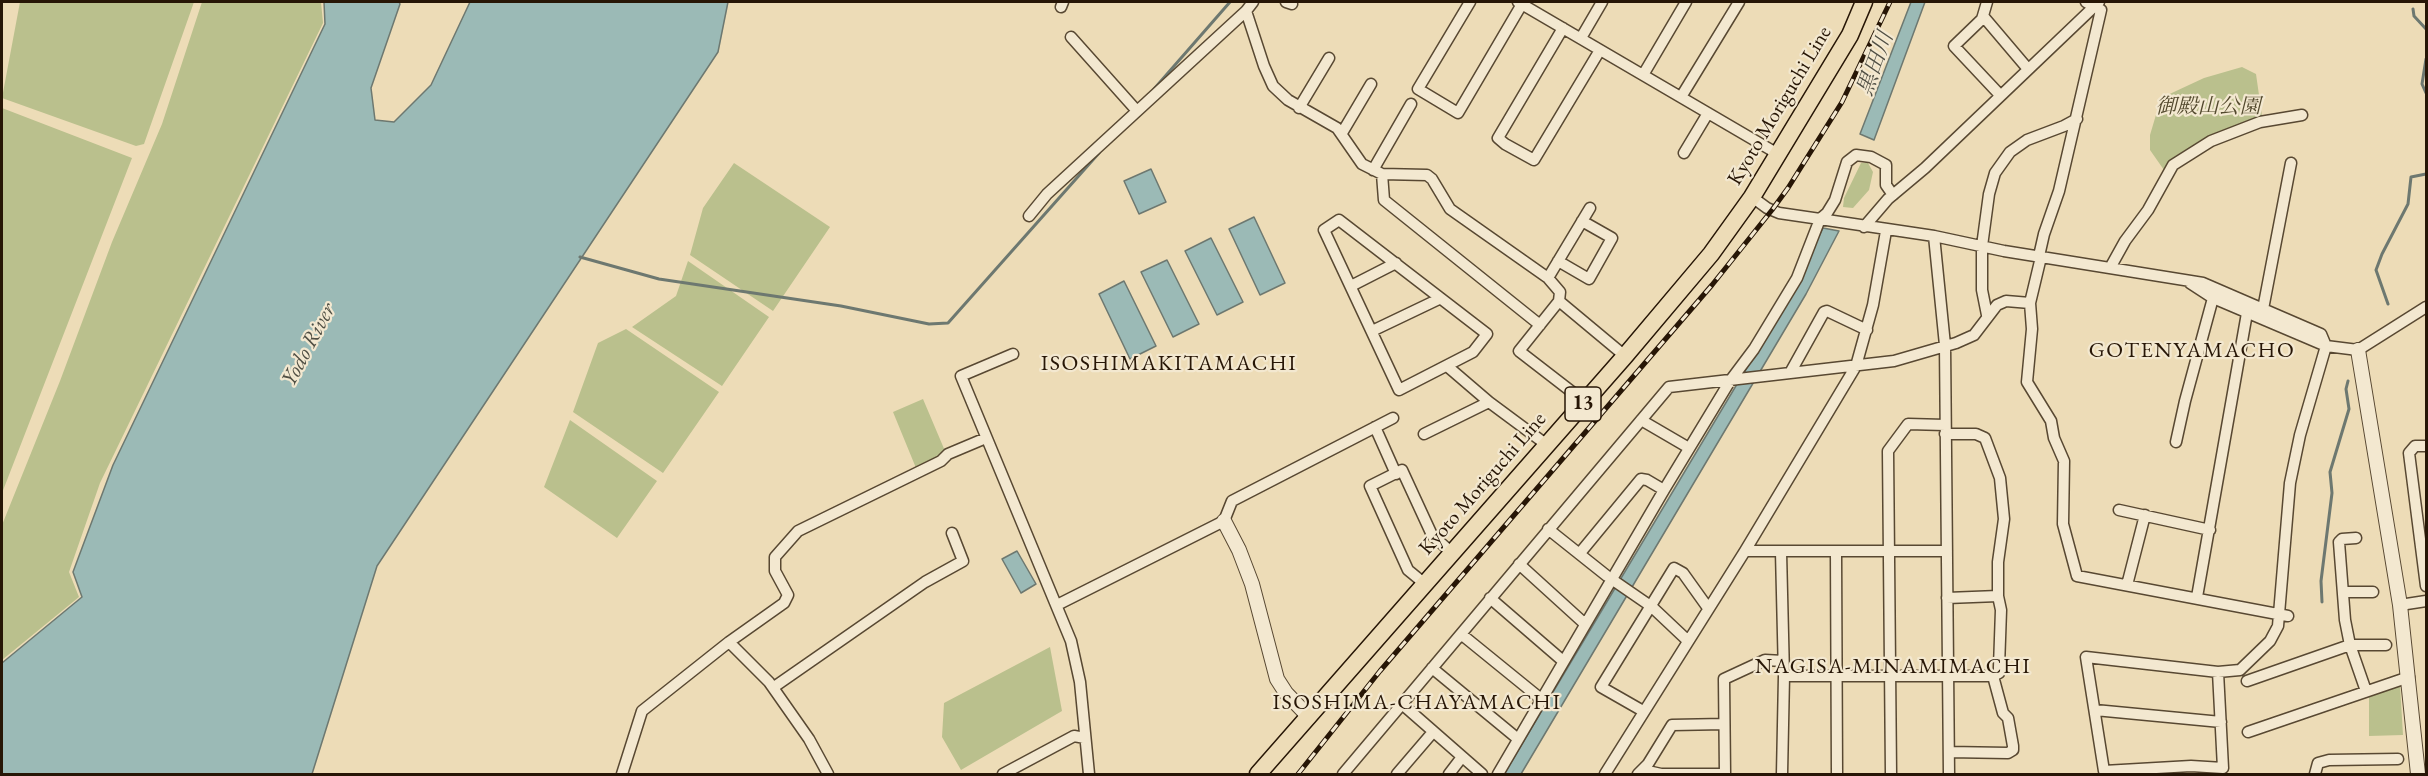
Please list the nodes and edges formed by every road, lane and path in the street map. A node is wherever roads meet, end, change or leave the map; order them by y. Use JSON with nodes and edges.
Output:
{"nodes":[{"id":1,"x":1470,"y":2,"type":"edge"},
{"id":2,"x":1602,"y":2,"type":"edge"},
{"id":3,"x":1686,"y":2,"type":"edge"},
{"id":4,"x":1739,"y":2,"type":"edge"},
{"id":5,"x":1864,"y":2,"type":"edge"},
{"id":6,"x":1987,"y":2,"type":"edge"},
{"id":7,"x":1520,"y":3,"type":"edge"},
{"id":8,"x":2093,"y":3,"type":"edge"},
{"id":9,"x":1249,"y":6,"type":"edge"},
{"id":10,"x":1983,"y":16,"type":"junction"},
{"id":11,"x":1563,"y":28,"type":"junction"},
{"id":12,"x":1071,"y":37,"type":"dead end"},
{"id":13,"x":1581,"y":38,"type":"junction"},
{"id":14,"x":1600,"y":50,"type":"junction"},
{"id":15,"x":1329,"y":58,"type":"dead end"},
{"id":16,"x":2028,"y":69,"type":"junction"},
{"id":17,"x":1643,"y":75,"type":"junction"},
{"id":18,"x":1371,"y":84,"type":"dead end"},
{"id":19,"x":2000,"y":95,"type":"junction"},
{"id":20,"x":1681,"y":97,"type":"junction"},
{"id":21,"x":1411,"y":104,"type":"dead end"},
{"id":22,"x":1299,"y":108,"type":"junction"},
{"id":23,"x":1137,"y":111,"type":"junction"},
{"id":24,"x":1708,"y":113,"type":"junction"},
{"id":25,"x":2302,"y":115,"type":"dead end"},
{"id":26,"x":2077,"y":119,"type":"junction"},
{"id":27,"x":1342,"y":133,"type":"junction"},
{"id":28,"x":1684,"y":153,"type":"dead end"},
{"id":29,"x":1778,"y":154,"type":"junction"},
{"id":30,"x":2291,"y":163,"type":"dead end"},
{"id":31,"x":1378,"y":172,"type":"junction"},
{"id":32,"x":1893,"y":195,"type":"junction"},
{"id":33,"x":1752,"y":197,"type":"junction"},
{"id":34,"x":1590,"y":208,"type":"dead end"},
{"id":35,"x":1029,"y":216,"type":"dead end"},
{"id":36,"x":1820,"y":219,"type":"junction"},
{"id":37,"x":1582,"y":221,"type":"junction"},
{"id":38,"x":1864,"y":227,"type":"junction"},
{"id":39,"x":1886,"y":231,"type":"junction"},
{"id":40,"x":1934,"y":236,"type":"junction"},
{"id":41,"x":1982,"y":246,"type":"junction"},
{"id":42,"x":2040,"y":257,"type":"junction"},
{"id":43,"x":1558,"y":261,"type":"junction"},
{"id":44,"x":1396,"y":263,"type":"junction"},
{"id":45,"x":2110,"y":268,"type":"junction"},
{"id":46,"x":1548,"y":278,"type":"junction"},
{"id":47,"x":2185,"y":280,"type":"junction"},
{"id":48,"x":1351,"y":286,"type":"junction"},
{"id":49,"x":2213,"y":298,"type":"junction"},
{"id":50,"x":1439,"y":299,"type":"junction"},
{"id":51,"x":1559,"y":301,"type":"junction"},
{"id":52,"x":2030,"y":303,"type":"junction"},
{"id":53,"x":2427,"y":307,"type":"edge"},
{"id":54,"x":2263,"y":309,"type":"junction"},
{"id":55,"x":2247,"y":313,"type":"junction"},
{"id":56,"x":1987,"y":315,"type":"junction"},
{"id":57,"x":1540,"y":325,"type":"junction"},
{"id":58,"x":1867,"y":330,"type":"junction"},
{"id":59,"x":1372,"y":331,"type":"junction"},
{"id":60,"x":1945,"y":345,"type":"junction"},
{"id":61,"x":2326,"y":346,"type":"junction"},
{"id":62,"x":2358,"y":350,"type":"junction"},
{"id":63,"x":1013,"y":354,"type":"dead end"},
{"id":64,"x":1626,"y":356,"type":"junction"},
{"id":65,"x":1447,"y":366,"type":"junction"},
{"id":66,"x":1856,"y":366,"type":"junction"},
{"id":67,"x":1790,"y":373,"type":"junction"},
{"id":68,"x":1734,"y":380,"type":"junction"},
{"id":69,"x":1489,"y":402,"type":"junction"},
{"id":70,"x":1585,"y":402,"type":"junction"},
{"id":71,"x":1393,"y":418,"type":"dead end"},
{"id":72,"x":1641,"y":420,"type":"junction"},
{"id":73,"x":1375,"y":427,"type":"junction"},
{"id":74,"x":1945,"y":429,"type":"junction"},
{"id":75,"x":1424,"y":434,"type":"dead end"},
{"id":76,"x":986,"y":438,"type":"junction"},
{"id":77,"x":2176,"y":442,"type":"dead end"},
{"id":78,"x":1547,"y":445,"type":"junction"},
{"id":79,"x":2427,"y":446,"type":"edge"},
{"id":80,"x":1689,"y":448,"type":"junction"},
{"id":81,"x":1396,"y":474,"type":"junction"},
{"id":82,"x":1664,"y":490,"type":"junction"},
{"id":83,"x":2421,"y":503,"type":"edge"},
{"id":84,"x":2119,"y":510,"type":"dead end"},
{"id":85,"x":2145,"y":515,"type":"junction"},
{"id":86,"x":1224,"y":521,"type":"junction"},
{"id":87,"x":1548,"y":529,"type":"junction"},
{"id":88,"x":2210,"y":530,"type":"junction"},
{"id":89,"x":952,"y":533,"type":"dead end"},
{"id":90,"x":2356,"y":538,"type":"dead end"},
{"id":91,"x":1889,"y":550,"type":"junction"},
{"id":92,"x":1745,"y":551,"type":"junction"},
{"id":93,"x":1947,"y":551,"type":"junction"},
{"id":94,"x":1781,"y":552,"type":"junction"},
{"id":95,"x":1836,"y":552,"type":"junction"},
{"id":96,"x":1452,"y":553,"type":"junction"},
{"id":97,"x":1581,"y":553,"type":"junction"},
{"id":98,"x":2424,"y":554,"type":"edge"},
{"id":99,"x":1519,"y":564,"type":"junction"},
{"id":100,"x":1614,"y":580,"type":"junction"},
{"id":101,"x":1425,"y":584,"type":"junction"},
{"id":102,"x":2127,"y":585,"type":"junction"},
{"id":103,"x":2427,"y":586,"type":"edge"},
{"id":104,"x":2343,"y":592,"type":"junction"},
{"id":105,"x":2373,"y":592,"type":"dead end"},
{"id":106,"x":1998,"y":596,"type":"junction"},
{"id":107,"x":1490,"y":597,"type":"junction"},
{"id":108,"x":1947,"y":597,"type":"junction"},
{"id":109,"x":2197,"y":597,"type":"junction"},
{"id":110,"x":2427,"y":601,"type":"edge"},
{"id":111,"x":1057,"y":605,"type":"junction"},
{"id":112,"x":1650,"y":605,"type":"junction"},
{"id":113,"x":2400,"y":605,"type":"junction"},
{"id":114,"x":1708,"y":608,"type":"junction"},
{"id":115,"x":2284,"y":615,"type":"junction"},
{"id":116,"x":1586,"y":624,"type":"junction"},
{"id":117,"x":1461,"y":634,"type":"junction"},
{"id":118,"x":1687,"y":640,"type":"junction"},
{"id":119,"x":729,"y":642,"type":"junction"},
{"id":120,"x":2350,"y":645,"type":"junction"},
{"id":121,"x":2386,"y":645,"type":"dead end"},
{"id":122,"x":1563,"y":661,"type":"junction"},
{"id":123,"x":1783,"y":661,"type":"junction"},
{"id":124,"x":1614,"y":665,"type":"junction"},
{"id":125,"x":1432,"y":668,"type":"junction"},
{"id":126,"x":1624,"y":671,"type":"dead end"},
{"id":127,"x":2218,"y":672,"type":"junction"},
{"id":128,"x":1784,"y":676,"type":"junction"},
{"id":129,"x":1837,"y":676,"type":"junction"},
{"id":130,"x":1993,"y":676,"type":"junction"},
{"id":131,"x":1891,"y":677,"type":"junction"},
{"id":132,"x":1947,"y":677,"type":"junction"},
{"id":133,"x":2409,"y":677,"type":"junction"},
{"id":134,"x":2247,"y":681,"type":"dead end"},
{"id":135,"x":774,"y":687,"type":"junction"},
{"id":136,"x":2366,"y":691,"type":"junction"},
{"id":137,"x":1541,"y":699,"type":"junction"},
{"id":138,"x":1402,"y":704,"type":"junction"},
{"id":139,"x":1643,"y":711,"type":"junction"},
{"id":140,"x":2095,"y":711,"type":"junction"},
{"id":141,"x":1309,"y":717,"type":"junction"},
{"id":142,"x":2221,"y":722,"type":"junction"},
{"id":143,"x":1724,"y":724,"type":"junction"},
{"id":144,"x":1433,"y":732,"type":"junction"},
{"id":145,"x":2248,"y":732,"type":"dead end"},
{"id":146,"x":1085,"y":738,"type":"junction"},
{"id":147,"x":1518,"y":739,"type":"junction"},
{"id":148,"x":1948,"y":752,"type":"junction"},
{"id":149,"x":1462,"y":757,"type":"junction"},
{"id":150,"x":2398,"y":759,"type":"dead end"},
{"id":151,"x":1641,"y":772,"type":"edge"},
{"id":152,"x":622,"y":774,"type":"edge"},
{"id":153,"x":828,"y":774,"type":"edge"},
{"id":154,"x":1003,"y":774,"type":"edge"},
{"id":155,"x":1089,"y":774,"type":"edge"},
{"id":156,"x":1258,"y":774,"type":"edge"},
{"id":157,"x":1343,"y":774,"type":"edge"},
{"id":158,"x":1397,"y":774,"type":"edge"},
{"id":159,"x":1449,"y":774,"type":"edge"},
{"id":160,"x":1482,"y":774,"type":"edge"},
{"id":161,"x":1498,"y":774,"type":"edge"},
{"id":162,"x":1605,"y":774,"type":"edge"},
{"id":163,"x":1725,"y":774,"type":"edge"},
{"id":164,"x":1782,"y":774,"type":"edge"},
{"id":165,"x":1837,"y":774,"type":"edge"},
{"id":166,"x":1891,"y":774,"type":"edge"},
{"id":167,"x":1949,"y":774,"type":"edge"},
{"id":168,"x":2315,"y":774,"type":"edge"},
{"id":169,"x":2418,"y":774,"type":"edge"}],
"edges":[{"from":1,"to":7,"type":"street"},
{"from":2,"to":13,"type":"street"},
{"from":3,"to":17,"type":"street"},
{"from":4,"to":20,"type":"street"},
{"from":5,"to":29,"type":"main road","name":"Kyoto Moriguchi Line","number":"13"},
{"from":6,"to":10,"type":"street"},
{"from":7,"to":11,"type":"street"},
{"from":8,"to":16,"type":"street"},
{"from":8,"to":26,"type":"street"},
{"from":9,"to":22,"type":"street"},
{"from":9,"to":23,"type":"street"},
{"from":10,"to":16,"type":"street"},
{"from":10,"to":19,"type":"street"},
{"from":11,"to":13,"type":"street"},
{"from":11,"to":14,"type":"street"},
{"from":12,"to":23,"type":"street"},
{"from":13,"to":14,"type":"street"},
{"from":14,"to":17,"type":"street"},
{"from":15,"to":22,"type":"street"},
{"from":16,"to":19,"type":"street"},
{"from":17,"to":20,"type":"street"},
{"from":18,"to":27,"type":"street"},
{"from":19,"to":32,"type":"street"},
{"from":20,"to":24,"type":"street"},
{"from":21,"to":31,"type":"street"},
{"from":22,"to":27,"type":"street"},
{"from":23,"to":35,"type":"street"},
{"from":24,"to":28,"type":"street"},
{"from":24,"to":29,"type":"street"},
{"from":25,"to":45,"type":"street"},
{"from":26,"to":41,"type":"street"},
{"from":26,"to":42,"type":"street"},
{"from":27,"to":31,"type":"street"},
{"from":29,"to":33,"type":"main road","name":"Kyoto Moriguchi Line","number":"13"},
{"from":30,"to":54,"type":"street"},
{"from":31,"to":46,"type":"street"},
{"from":31,"to":57,"type":"street"},
{"from":32,"to":36,"type":"street"},
{"from":32,"to":38,"type":"street"},
{"from":33,"to":36,"type":"street"},
{"from":33,"to":64,"type":"main road","name":"Kyoto Moriguchi Line","number":"13"},
{"from":34,"to":37,"type":"street"},
{"from":36,"to":38,"type":"street"},
{"from":36,"to":68,"type":"street"},
{"from":37,"to":43,"type":"street"},
{"from":37,"to":43,"type":"street"},
{"from":38,"to":39,"type":"street"},
{"from":39,"to":40,"type":"street"},
{"from":39,"to":58,"type":"street"},
{"from":40,"to":41,"type":"street"},
{"from":40,"to":60,"type":"street"},
{"from":41,"to":42,"type":"street"},
{"from":41,"to":56,"type":"street"},
{"from":42,"to":45,"type":"street"},
{"from":42,"to":52,"type":"street"},
{"from":43,"to":46,"type":"street"},
{"from":44,"to":48,"type":"street"},
{"from":44,"to":48,"type":"street"},
{"from":44,"to":50,"type":"street"},
{"from":45,"to":47,"type":"street"},
{"from":46,"to":51,"type":"street"},
{"from":47,"to":49,"type":"street"},
{"from":47,"to":54,"type":"street"},
{"from":48,"to":59,"type":"street"},
{"from":49,"to":55,"type":"street"},
{"from":49,"to":77,"type":"street"},
{"from":50,"to":59,"type":"street"},
{"from":50,"to":65,"type":"street"},
{"from":51,"to":57,"type":"street"},
{"from":51,"to":64,"type":"street"},
{"from":52,"to":56,"type":"street"},
{"from":52,"to":102,"type":"street"},
{"from":53,"to":62,"type":"street"},
{"from":54,"to":61,"type":"street"},
{"from":55,"to":61,"type":"street"},
{"from":55,"to":88,"type":"street"},
{"from":56,"to":60,"type":"street"},
{"from":57,"to":70,"type":"street"},
{"from":58,"to":66,"type":"street"},
{"from":58,"to":67,"type":"street"},
{"from":59,"to":65,"type":"street"},
{"from":60,"to":66,"type":"street"},
{"from":60,"to":74,"type":"street"},
{"from":61,"to":62,"type":"street"},
{"from":61,"to":115,"type":"street"},
{"from":62,"to":113,"type":"street"},
{"from":63,"to":76,"type":"street"},
{"from":64,"to":70,"type":"main road","name":"Kyoto Moriguchi Line","number":"13"},
{"from":65,"to":69,"type":"street"},
{"from":66,"to":67,"type":"street"},
{"from":66,"to":92,"type":"street"},
{"from":67,"to":68,"type":"street"},
{"from":68,"to":72,"type":"street"},
{"from":68,"to":80,"type":"street"},
{"from":69,"to":75,"type":"street"},
{"from":69,"to":78,"type":"street"},
{"from":70,"to":78,"type":"main road","name":"Kyoto Moriguchi Line","number":"13"},
{"from":71,"to":73,"type":"street"},
{"from":72,"to":80,"type":"street"},
{"from":72,"to":87,"type":"street"},
{"from":73,"to":81,"type":"street"},
{"from":73,"to":86,"type":"street"},
{"from":74,"to":91,"type":"street"},
{"from":74,"to":93,"type":"street"},
{"from":74,"to":106,"type":"street"},
{"from":76,"to":111,"type":"street"},
{"from":76,"to":119,"type":"street"},
{"from":78,"to":96,"type":"main road","name":"Kyoto Moriguchi Line","number":"13"},
{"from":79,"to":83,"type":"street"},
{"from":80,"to":82,"type":"street"},
{"from":81,"to":96,"type":"street"},
{"from":81,"to":101,"type":"street"},
{"from":82,"to":97,"type":"street"},
{"from":82,"to":100,"type":"street"},
{"from":83,"to":98,"type":"street"},
{"from":84,"to":85,"type":"street"},
{"from":85,"to":88,"type":"street"},
{"from":85,"to":102,"type":"street"},
{"from":86,"to":111,"type":"street"},
{"from":86,"to":141,"type":"street"},
{"from":87,"to":97,"type":"street"},
{"from":87,"to":99,"type":"street"},
{"from":88,"to":109,"type":"street"},
{"from":89,"to":135,"type":"street"},
{"from":90,"to":104,"type":"street"},
{"from":91,"to":93,"type":"street"},
{"from":91,"to":95,"type":"street"},
{"from":91,"to":131,"type":"street"},
{"from":92,"to":94,"type":"street"},
{"from":92,"to":114,"type":"street"},
{"from":93,"to":108,"type":"street"},
{"from":94,"to":95,"type":"street"},
{"from":94,"to":123,"type":"street"},
{"from":95,"to":129,"type":"street"},
{"from":96,"to":101,"type":"main road","name":"Kyoto Moriguchi Line","number":"13"},
{"from":97,"to":100,"type":"street"},
{"from":98,"to":103,"type":"street"},
{"from":99,"to":107,"type":"street"},
{"from":99,"to":116,"type":"street"},
{"from":100,"to":112,"type":"street"},
{"from":100,"to":116,"type":"street"},
{"from":101,"to":141,"type":"main road","name":"Kyoto Moriguchi Line","number":"13"},
{"from":102,"to":109,"type":"street"},
{"from":104,"to":105,"type":"street"},
{"from":104,"to":120,"type":"street"},
{"from":106,"to":108,"type":"street"},
{"from":106,"to":130,"type":"street"},
{"from":107,"to":117,"type":"street"},
{"from":107,"to":122,"type":"street"},
{"from":108,"to":132,"type":"street"},
{"from":109,"to":115,"type":"street"},
{"from":110,"to":113,"type":"street"},
{"from":111,"to":146,"type":"street"},
{"from":112,"to":114,"type":"street"},
{"from":112,"to":118,"type":"street"},
{"from":112,"to":124,"type":"street"},
{"from":113,"to":133,"type":"street"},
{"from":114,"to":118,"type":"street"},
{"from":115,"to":127,"type":"street"},
{"from":116,"to":122,"type":"street"},
{"from":117,"to":125,"type":"street"},
{"from":117,"to":137,"type":"street"},
{"from":118,"to":139,"type":"street"},
{"from":119,"to":135,"type":"street"},
{"from":119,"to":152,"type":"street"},
{"from":120,"to":121,"type":"street"},
{"from":120,"to":134,"type":"street"},
{"from":120,"to":136,"type":"street"},
{"from":122,"to":137,"type":"street"},
{"from":123,"to":128,"type":"street"},
{"from":123,"to":143,"type":"street"},
{"from":124,"to":126,"type":"street"},
{"from":124,"to":139,"type":"street"},
{"from":125,"to":138,"type":"street"},
{"from":125,"to":147,"type":"street"},
{"from":127,"to":140,"type":"street"},
{"from":127,"to":142,"type":"street"},
{"from":128,"to":129,"type":"street"},
{"from":128,"to":164,"type":"street"},
{"from":129,"to":131,"type":"street"},
{"from":129,"to":165,"type":"street"},
{"from":130,"to":132,"type":"street"},
{"from":130,"to":148,"type":"street"},
{"from":131,"to":132,"type":"street"},
{"from":131,"to":166,"type":"street"},
{"from":132,"to":148,"type":"street"},
{"from":133,"to":136,"type":"street"},
{"from":133,"to":169,"type":"street"},
{"from":135,"to":153,"type":"street"},
{"from":136,"to":145,"type":"street"},
{"from":137,"to":147,"type":"street"},
{"from":138,"to":144,"type":"street"},
{"from":138,"to":157,"type":"street"},
{"from":139,"to":162,"type":"street"},
{"from":140,"to":142,"type":"street"},
{"from":140,"to":142,"type":"street"},
{"from":141,"to":156,"type":"main road","name":"Kyoto Moriguchi Line","number":"13"},
{"from":143,"to":151,"type":"street"},
{"from":143,"to":163,"type":"street"},
{"from":144,"to":149,"type":"street"},
{"from":144,"to":158,"type":"street"},
{"from":146,"to":154,"type":"street"},
{"from":146,"to":155,"type":"street"},
{"from":147,"to":161,"type":"street"},
{"from":148,"to":167,"type":"street"},
{"from":149,"to":159,"type":"street"},
{"from":149,"to":160,"type":"street"},
{"from":150,"to":168,"type":"street"},
{"from":151,"to":163,"type":"street"}]}
